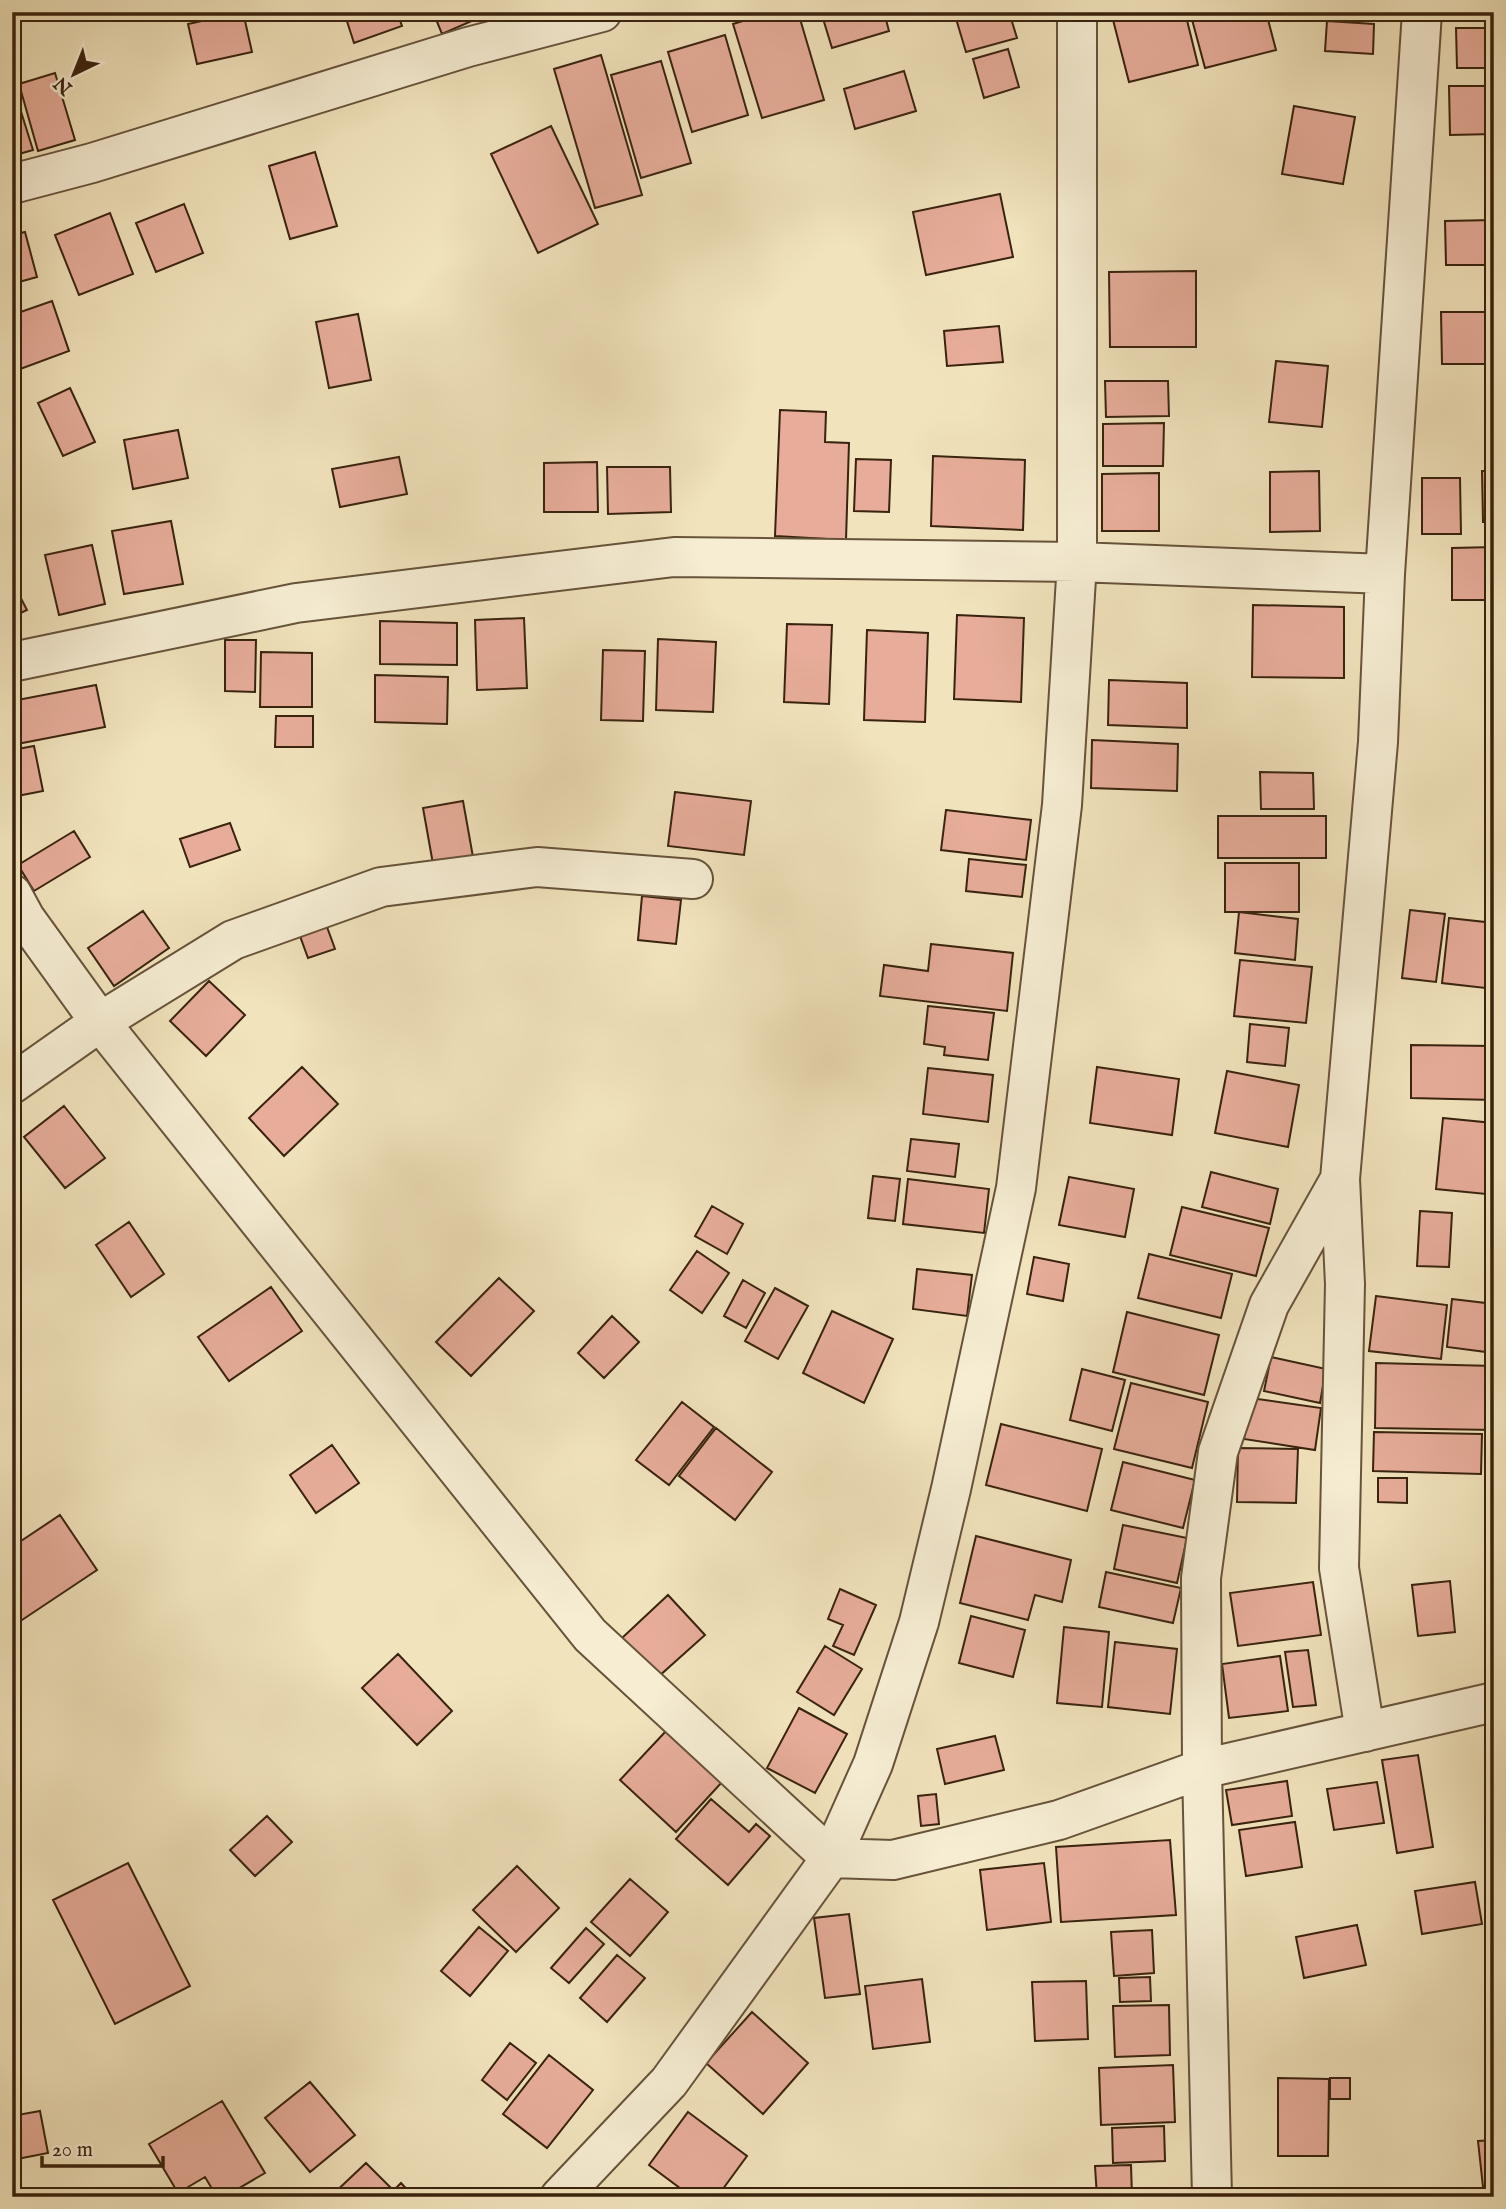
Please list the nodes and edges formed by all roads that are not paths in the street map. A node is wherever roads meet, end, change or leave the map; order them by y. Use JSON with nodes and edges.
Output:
{"nodes":[{"id":1,"x":602,"y":12,"type":"edge"},
{"id":2,"x":1077,"y":12,"type":"edge"},
{"id":3,"x":1422,"y":12,"type":"edge"},
{"id":4,"x":12,"y":184,"type":"edge"},
{"id":5,"x":1077,"y":562,"type":"junction"},
{"id":6,"x":1385,"y":574,"type":"junction"},
{"id":7,"x":12,"y":662,"type":"edge"},
{"id":8,"x":693,"y":880,"type":"dead end"},
{"id":9,"x":12,"y":894,"type":"edge"},
{"id":10,"x":100,"y":1022,"type":"junction"},
{"id":11,"x":12,"y":1084,"type":"edge"},
{"id":12,"x":1340,"y":1179,"type":"junction"},
{"id":13,"x":1494,"y":1702,"type":"edge"},
{"id":14,"x":1365,"y":1732,"type":"junction"},
{"id":15,"x":1202,"y":1769,"type":"junction"},
{"id":16,"x":831,"y":1858,"type":"junction"},
{"id":17,"x":560,"y":2197,"type":"edge"},
{"id":18,"x":1212,"y":2197,"type":"edge"}],
"edges":[{"from":1,"to":4,"type":"street"},
{"from":2,"to":5,"type":"street"},
{"from":3,"to":6,"type":"street"},
{"from":5,"to":6,"type":"street"},
{"from":5,"to":7,"type":"street"},
{"from":5,"to":16,"type":"street"},
{"from":6,"to":12,"type":"street"},
{"from":8,"to":10,"type":"street"},
{"from":9,"to":10,"type":"street"},
{"from":10,"to":11,"type":"street"},
{"from":10,"to":16,"type":"street"},
{"from":12,"to":14,"type":"street"},
{"from":12,"to":15,"type":"street"},
{"from":13,"to":14,"type":"street"},
{"from":14,"to":15,"type":"street"},
{"from":15,"to":16,"type":"street"},
{"from":15,"to":18,"type":"street"},
{"from":16,"to":17,"type":"street"}]}
